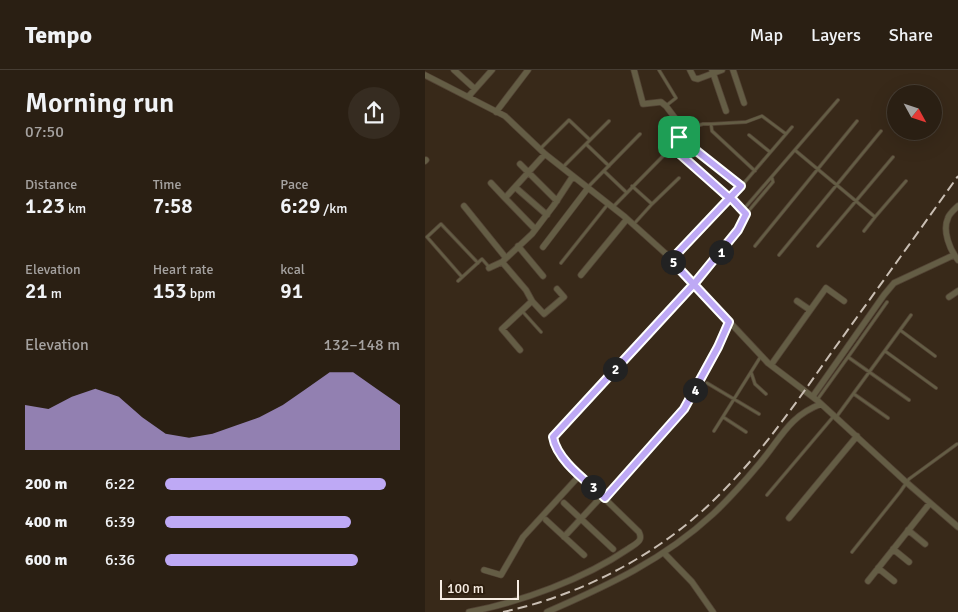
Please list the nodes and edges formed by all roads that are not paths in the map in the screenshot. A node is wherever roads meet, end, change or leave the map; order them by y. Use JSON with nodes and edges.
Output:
{"nodes":[{"id":1,"x":454,"y":70,"type":"edge"},
{"id":2,"x":492,"y":70,"type":"edge"},
{"id":3,"x":528,"y":70,"type":"edge"},
{"id":4,"x":634,"y":70,"type":"edge"},
{"id":5,"x":659,"y":70,"type":"edge"},
{"id":6,"x":690,"y":70,"type":"edge"},
{"id":7,"x":722,"y":70,"type":"edge"},
{"id":8,"x":733,"y":70,"type":"edge"},
{"id":9,"x":713,"y":72,"type":"edge"},
{"id":10,"x":425,"y":75,"type":"edge"},
{"id":11,"x":475,"y":89,"type":"junction"},
{"id":12,"x":468,"y":98,"type":"junction"},
{"id":13,"x":838,"y":100,"type":"dead end"},
{"id":14,"x":744,"y":103,"type":"dead end"},
{"id":15,"x":666,"y":106,"type":"junction"},
{"id":16,"x":727,"y":110,"type":"dead end"},
{"id":17,"x":497,"y":112,"type":"junction"},
{"id":18,"x":609,"y":121,"type":"dead end"},
{"id":19,"x":857,"y":121,"type":"dead end"},
{"id":20,"x":711,"y":124,"type":"junction"},
{"id":21,"x":792,"y":127,"type":"dead end"},
{"id":22,"x":684,"y":130,"type":"junction"},
{"id":23,"x":881,"y":131,"type":"dead end"},
{"id":24,"x":640,"y":134,"type":"dead end"},
{"id":25,"x":786,"y":134,"type":"junction"},
{"id":26,"x":749,"y":136,"type":"dead end"},
{"id":27,"x":679,"y":137,"type":"junction"},
{"id":28,"x":590,"y":140,"type":"junction"},
{"id":29,"x":586,"y":144,"type":"junction"},
{"id":30,"x":540,"y":149,"type":"junction"},
{"id":31,"x":796,"y":151,"type":"junction"},
{"id":32,"x":667,"y":152,"type":"dead end"},
{"id":33,"x":770,"y":152,"type":"junction"},
{"id":34,"x":545,"y":154,"type":"junction"},
{"id":35,"x":893,"y":158,"type":"dead end"},
{"id":36,"x":520,"y":164,"type":"dead end"},
{"id":37,"x":609,"y":166,"type":"junction"},
{"id":38,"x":562,"y":168,"type":"junction"},
{"id":39,"x":818,"y":169,"type":"junction"},
{"id":40,"x":755,"y":170,"type":"junction"},
{"id":41,"x":604,"y":171,"type":"junction"},
{"id":42,"x":529,"y":173,"type":"junction"},
{"id":43,"x":573,"y":176,"type":"junction"},
{"id":44,"x":679,"y":178,"type":"dead end"},
{"id":45,"x":772,"y":178,"type":"junction"},
{"id":46,"x":906,"y":181,"type":"dead end"},
{"id":47,"x":491,"y":183,"type":"dead end"},
{"id":48,"x":633,"y":186,"type":"junction"},
{"id":49,"x":741,"y":186,"type":"junction"},
{"id":50,"x":836,"y":186,"type":"junction"},
{"id":51,"x":515,"y":187,"type":"junction"},
{"id":52,"x":587,"y":188,"type":"junction"},
{"id":53,"x":627,"y":192,"type":"junction"},
{"id":54,"x":505,"y":198,"type":"junction"},
{"id":55,"x":731,"y":198,"type":"junction"},
{"id":56,"x":557,"y":201,"type":"junction"},
{"id":57,"x":856,"y":202,"type":"junction"},
{"id":58,"x":652,"y":204,"type":"junction"},
{"id":59,"x":464,"y":206,"type":"dead end"},
{"id":60,"x":610,"y":206,"type":"junction"},
{"id":61,"x":958,"y":206,"type":"edge"},
{"id":62,"x":744,"y":213,"type":"junction"},
{"id":63,"x":547,"y":215,"type":"junction"},
{"id":64,"x":875,"y":217,"type":"junction"},
{"id":65,"x":627,"y":219,"type":"junction"},
{"id":66,"x":633,"y":225,"type":"junction"},
{"id":67,"x":535,"y":229,"type":"junction"},
{"id":68,"x":864,"y":231,"type":"dead end"},
{"id":69,"x":426,"y":239,"type":"edge"},
{"id":70,"x":517,"y":246,"type":"junction"},
{"id":71,"x":543,"y":246,"type":"dead end"},
{"id":72,"x":755,"y":246,"type":"dead end"},
{"id":73,"x":818,"y":246,"type":"dead end"},
{"id":74,"x":779,"y":256,"type":"dead end"},
{"id":75,"x":956,"y":258,"type":"edge"},
{"id":76,"x":504,"y":260,"type":"junction"},
{"id":77,"x":671,"y":260,"type":"junction"},
{"id":78,"x":561,"y":262,"type":"dead end"},
{"id":79,"x":477,"y":263,"type":"junction"},
{"id":80,"x":489,"y":268,"type":"joint"},
{"id":81,"x":581,"y":275,"type":"dead end"},
{"id":82,"x":543,"y":276,"type":"dead end"},
{"id":83,"x":462,"y":277,"type":"junction"},
{"id":84,"x":458,"y":281,"type":"dead end"},
{"id":85,"x":694,"y":284,"type":"junction"},
{"id":86,"x":557,"y":289,"type":"dead end"},
{"id":87,"x":958,"y":291,"type":"edge"},
{"id":88,"x":949,"y":297,"type":"dead end"},
{"id":89,"x":844,"y":300,"type":"dead end"},
{"id":90,"x":532,"y":301,"type":"junction"},
{"id":91,"x":797,"y":301,"type":"dead end"},
{"id":92,"x":887,"y":302,"type":"dead end"},
{"id":93,"x":522,"y":310,"type":"junction"},
{"id":94,"x":810,"y":310,"type":"junction"},
{"id":95,"x":911,"y":315,"type":"dead end"},
{"id":96,"x":729,"y":322,"type":"junction"},
{"id":97,"x":900,"y":330,"type":"junction"},
{"id":98,"x":541,"y":332,"type":"dead end"},
{"id":99,"x":520,"y":350,"type":"dead end"},
{"id":100,"x":885,"y":351,"type":"junction"},
{"id":101,"x":761,"y":356,"type":"junction"},
{"id":102,"x":935,"y":356,"type":"dead end"},
{"id":103,"x":848,"y":357,"type":"junction"},
{"id":104,"x":771,"y":365,"type":"junction"},
{"id":105,"x":751,"y":372,"type":"junction"},
{"id":106,"x":869,"y":372,"type":"junction"},
{"id":107,"x":707,"y":384,"type":"dead end"},
{"id":108,"x":935,"y":388,"type":"dead end"},
{"id":109,"x":767,"y":394,"type":"dead end"},
{"id":110,"x":853,"y":394,"type":"junction"},
{"id":111,"x":734,"y":399,"type":"junction"},
{"id":112,"x":817,"y":400,"type":"junction"},
{"id":113,"x":909,"y":400,"type":"dead end"},
{"id":114,"x":759,"y":414,"type":"dead end"},
{"id":115,"x":723,"y":417,"type":"junction"},
{"id":116,"x":835,"y":417,"type":"junction"},
{"id":117,"x":888,"y":418,"type":"dead end"},
{"id":118,"x":714,"y":431,"type":"dead end"},
{"id":119,"x":746,"y":432,"type":"dead end"},
{"id":120,"x":857,"y":436,"type":"junction"},
{"id":121,"x":957,"y":444,"type":"dead end"},
{"id":122,"x":580,"y":475,"type":"junction"},
{"id":123,"x":906,"y":482,"type":"junction"},
{"id":124,"x":767,"y":495,"type":"dead end"},
{"id":125,"x":604,"y":497,"type":"junction"},
{"id":126,"x":564,"y":503,"type":"dead end"},
{"id":127,"x":929,"y":503,"type":"junction"},
{"id":128,"x":789,"y":518,"type":"dead end"},
{"id":129,"x":580,"y":519,"type":"junction"},
{"id":130,"x":546,"y":520,"type":"dead end"},
{"id":131,"x":958,"y":527,"type":"edge"},
{"id":132,"x":908,"y":530,"type":"junction"},
{"id":133,"x":564,"y":537,"type":"junction"},
{"id":134,"x":925,"y":544,"type":"dead end"},
{"id":135,"x":613,"y":549,"type":"dead end"},
{"id":136,"x":893,"y":549,"type":"junction"},
{"id":137,"x":852,"y":552,"type":"dead end"},
{"id":138,"x":664,"y":553,"type":"junction"},
{"id":139,"x":584,"y":555,"type":"dead end"},
{"id":140,"x":909,"y":562,"type":"dead end"},
{"id":141,"x":878,"y":568,"type":"junction"},
{"id":142,"x":484,"y":570,"type":"dead end"},
{"id":143,"x":868,"y":581,"type":"dead end"},
{"id":144,"x":894,"y":581,"type":"dead end"},
{"id":145,"x":469,"y":612,"type":"edge"},
{"id":146,"x":547,"y":612,"type":"edge"},
{"id":147,"x":713,"y":612,"type":"edge"}],
"edges":[{"from":1,"to":11,"type":"street"},
{"from":2,"to":11,"type":"street"},
{"from":3,"to":17,"type":"street"},
{"from":4,"to":15,"type":"street"},
{"from":5,"to":15,"type":"lane"},
{"from":6,"to":9,"type":"street"},
{"from":7,"to":9,"type":"street"},
{"from":8,"to":14,"type":"street"},
{"from":9,"to":16,"type":"street"},
{"from":10,"to":12,"type":"street"},
{"from":11,"to":12,"type":"street"},
{"from":12,"to":17,"type":"street"},
{"from":13,"to":31,"type":"lane"},
{"from":15,"to":22,"type":"street"},
{"from":17,"to":30,"type":"street"},
{"from":18,"to":28,"type":"lane"},
{"from":19,"to":39,"type":"lane"},
{"from":20,"to":22,"type":"lane"},
{"from":20,"to":25,"type":"lane"},
{"from":20,"to":40,"type":"lane"},
{"from":21,"to":25,"type":"lane"},
{"from":22,"to":27,"type":"street"},
{"from":23,"to":50,"type":"lane"},
{"from":24,"to":37,"type":"lane"},
{"from":25,"to":33,"type":"lane"},
{"from":26,"to":33,"type":"lane"},
{"from":27,"to":49,"type":"lane"},
{"from":27,"to":55,"type":"street"},
{"from":28,"to":29,"type":"lane"},
{"from":28,"to":30,"type":"lane"},
{"from":29,"to":37,"type":"lane"},
{"from":29,"to":38,"type":"lane"},
{"from":30,"to":34,"type":"street"},
{"from":31,"to":39,"type":"lane"},
{"from":31,"to":45,"type":"lane"},
{"from":32,"to":48,"type":"lane"},
{"from":33,"to":40,"type":"lane"},
{"from":34,"to":38,"type":"street"},
{"from":34,"to":42,"type":"street"},
{"from":35,"to":57,"type":"lane"},
{"from":36,"to":42,"type":"street"},
{"from":37,"to":41,"type":"lane"},
{"from":38,"to":43,"type":"street"},
{"from":39,"to":50,"type":"lane"},
{"from":39,"to":72,"type":"lane"},
{"from":40,"to":49,"type":"lane"},
{"from":41,"to":52,"type":"lane"},
{"from":41,"to":53,"type":"lane"},
{"from":42,"to":51,"type":"street"},
{"from":42,"to":56,"type":"street"},
{"from":43,"to":52,"type":"street"},
{"from":43,"to":56,"type":"street"},
{"from":44,"to":58,"type":"lane"},
{"from":45,"to":62,"type":"lane"},
{"from":45,"to":62,"type":"lane"},
{"from":46,"to":64,"type":"lane"},
{"from":47,"to":54,"type":"street"},
{"from":48,"to":53,"type":"lane"},
{"from":48,"to":58,"type":"lane"},
{"from":49,"to":55,"type":"lane"},
{"from":50,"to":57,"type":"lane"},
{"from":50,"to":74,"type":"lane"},
{"from":51,"to":54,"type":"street"},
{"from":51,"to":63,"type":"street"},
{"from":52,"to":60,"type":"street"},
{"from":52,"to":71,"type":"street"},
{"from":53,"to":60,"type":"lane"},
{"from":54,"to":67,"type":"street"},
{"from":55,"to":62,"type":"street"},
{"from":55,"to":77,"type":"street"},
{"from":56,"to":63,"type":"street"},
{"from":57,"to":64,"type":"lane"},
{"from":57,"to":73,"type":"lane"},
{"from":58,"to":66,"type":"lane"},
{"from":59,"to":76,"type":"street"},
{"from":60,"to":65,"type":"street"},
{"from":60,"to":78,"type":"lane"},
{"from":61,"to":75,"type":"street"},
{"from":62,"to":85,"type":"street"},
{"from":63,"to":67,"type":"street"},
{"from":64,"to":68,"type":"lane"},
{"from":65,"to":66,"type":"street"},
{"from":65,"to":81,"type":"street"},
{"from":66,"to":77,"type":"street"},
{"from":67,"to":70,"type":"street"},
{"from":69,"to":79,"type":"lane"},
{"from":69,"to":83,"type":"lane"},
{"from":70,"to":76,"type":"street"},
{"from":70,"to":82,"type":"street"},
{"from":75,"to":112,"type":"street"},
{"from":76,"to":80,"type":"street"},
{"from":76,"to":90,"type":"street"},
{"from":77,"to":85,"type":"street"},
{"from":79,"to":80,"type":"lane"},
{"from":79,"to":83,"type":"lane"},
{"from":83,"to":84,"type":"lane"},
{"from":85,"to":96,"type":"street"},
{"from":85,"to":122,"type":"street"},
{"from":86,"to":90,"type":"street"},
{"from":87,"to":88,"type":"street"},
{"from":89,"to":94,"type":"street"},
{"from":90,"to":93,"type":"street"},
{"from":91,"to":94,"type":"street"},
{"from":92,"to":103,"type":"lane"},
{"from":93,"to":98,"type":"lane"},
{"from":93,"to":99,"type":"street"},
{"from":94,"to":104,"type":"street"},
{"from":95,"to":97,"type":"lane"},
{"from":96,"to":101,"type":"street"},
{"from":96,"to":125,"type":"street"},
{"from":97,"to":100,"type":"lane"},
{"from":97,"to":102,"type":"lane"},
{"from":100,"to":106,"type":"lane"},
{"from":100,"to":108,"type":"lane"},
{"from":101,"to":104,"type":"street"},
{"from":101,"to":105,"type":"lane"},
{"from":103,"to":106,"type":"lane"},
{"from":103,"to":112,"type":"lane"},
{"from":104,"to":112,"type":"street"},
{"from":105,"to":109,"type":"lane"},
{"from":105,"to":111,"type":"lane"},
{"from":106,"to":110,"type":"lane"},
{"from":106,"to":113,"type":"lane"},
{"from":107,"to":111,"type":"lane"},
{"from":110,"to":116,"type":"lane"},
{"from":110,"to":117,"type":"lane"},
{"from":111,"to":114,"type":"lane"},
{"from":111,"to":115,"type":"lane"},
{"from":112,"to":116,"type":"street"},
{"from":112,"to":138,"type":"street"},
{"from":115,"to":118,"type":"lane"},
{"from":115,"to":119,"type":"lane"},
{"from":116,"to":120,"type":"street"},
{"from":116,"to":124,"type":"lane"},
{"from":120,"to":123,"type":"street"},
{"from":120,"to":128,"type":"street"},
{"from":121,"to":123,"type":"lane"},
{"from":122,"to":125,"type":"street"},
{"from":122,"to":142,"type":"street"},
{"from":123,"to":127,"type":"street"},
{"from":123,"to":137,"type":"lane"},
{"from":125,"to":129,"type":"street"},
{"from":125,"to":145,"type":"street"},
{"from":126,"to":129,"type":"street"},
{"from":127,"to":131,"type":"street"},
{"from":127,"to":132,"type":"street"},
{"from":129,"to":133,"type":"street"},
{"from":129,"to":135,"type":"street"},
{"from":130,"to":133,"type":"street"},
{"from":132,"to":134,"type":"street"},
{"from":132,"to":136,"type":"street"},
{"from":133,"to":139,"type":"street"},
{"from":136,"to":140,"type":"street"},
{"from":136,"to":141,"type":"street"},
{"from":138,"to":146,"type":"street"},
{"from":138,"to":147,"type":"street"},
{"from":141,"to":143,"type":"street"},
{"from":141,"to":144,"type":"street"}]}
